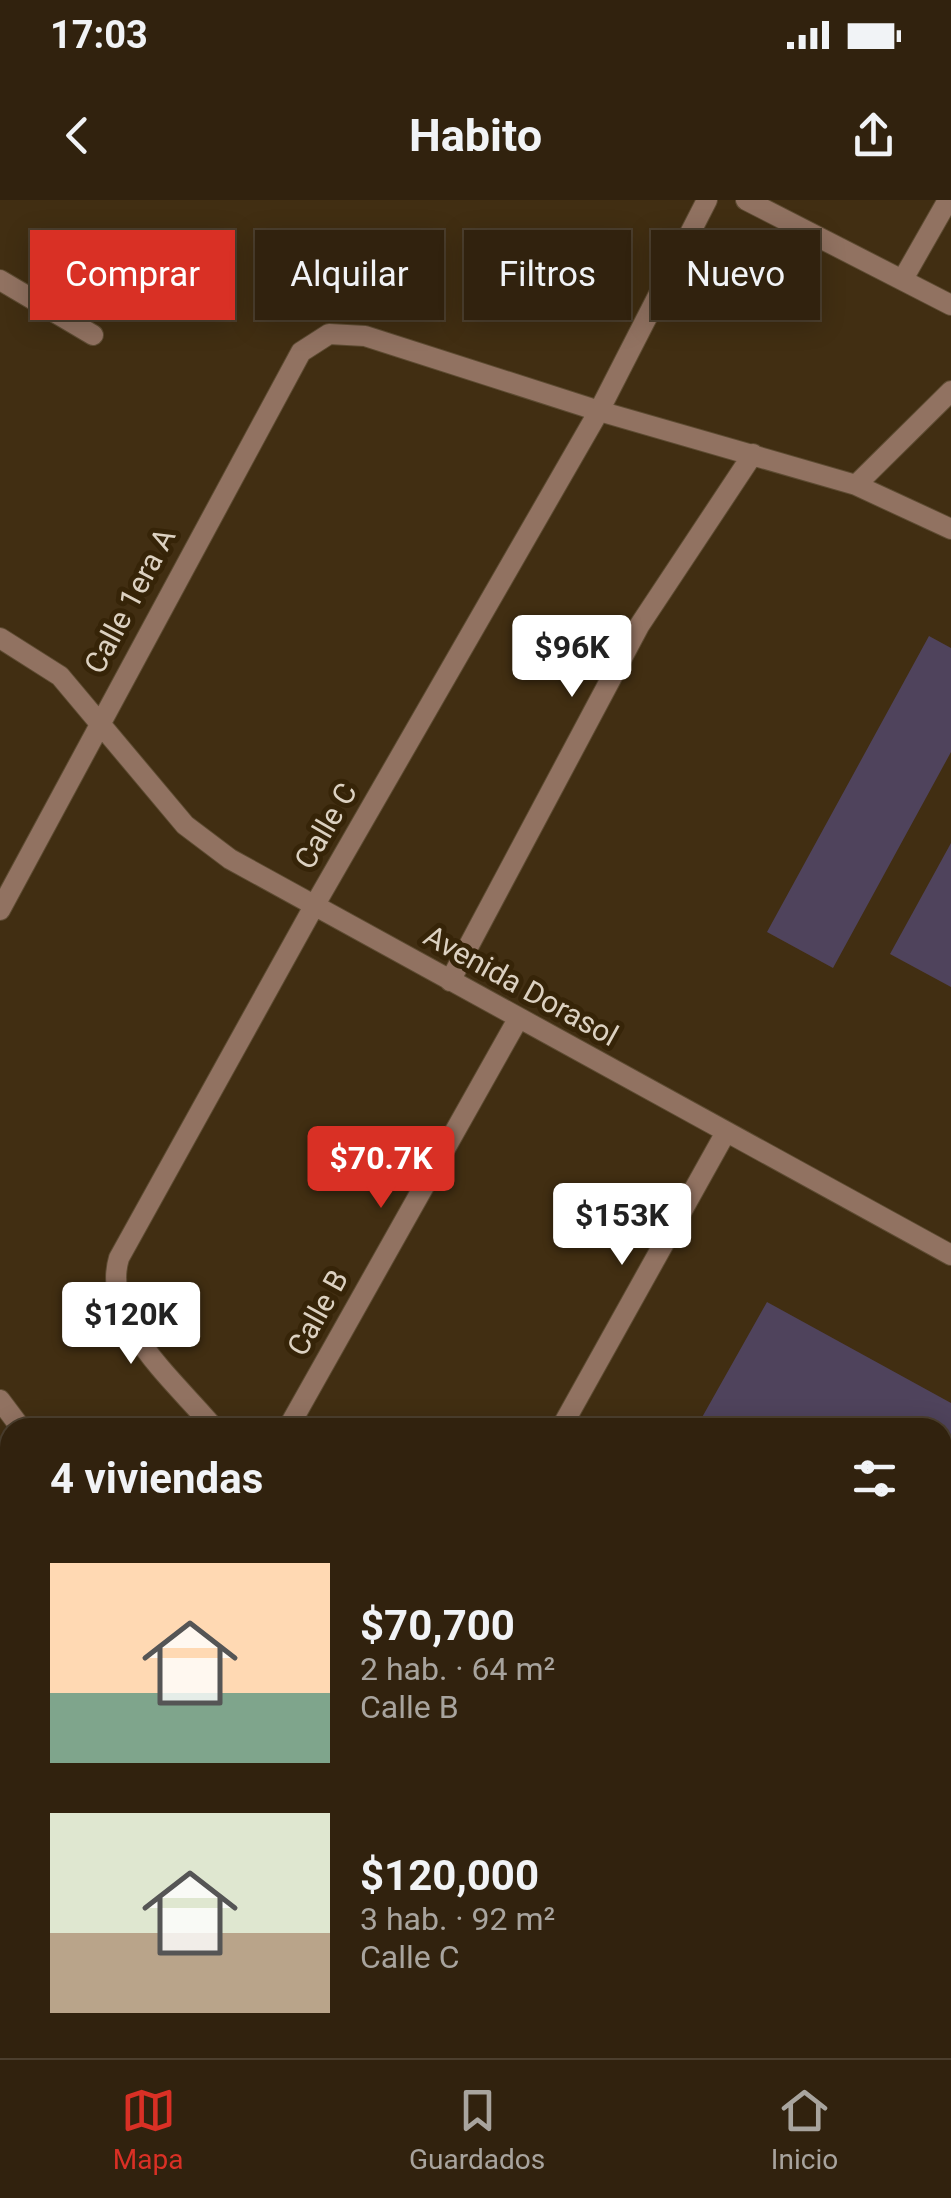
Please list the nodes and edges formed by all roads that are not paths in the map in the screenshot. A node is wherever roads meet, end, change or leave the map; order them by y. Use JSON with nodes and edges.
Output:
{"nodes":[{"id":1,"x":707,"y":200,"type":"edge"},
{"id":2,"x":746,"y":200,"type":"edge"},
{"id":3,"x":948,"y":200,"type":"edge"},
{"id":4,"x":0,"y":280,"type":"edge"},
{"id":5,"x":904,"y":280,"type":"junction"},
{"id":6,"x":951,"y":305,"type":"edge"},
{"id":7,"x":93,"y":335,"type":"dead end"},
{"id":8,"x":951,"y":391,"type":"edge"},
{"id":9,"x":599,"y":411,"type":"junction"},
{"id":10,"x":753,"y":454,"type":"junction"},
{"id":11,"x":856,"y":486,"type":"junction"},
{"id":12,"x":951,"y":529,"type":"edge"},
{"id":13,"x":0,"y":638,"type":"edge"},
{"id":14,"x":100,"y":722,"type":"junction"},
{"id":15,"x":312,"y":908,"type":"junction"},
{"id":16,"x":0,"y":910,"type":"edge"},
{"id":17,"x":450,"y":982,"type":"junction"},
{"id":18,"x":518,"y":1019,"type":"junction"},
{"id":19,"x":726,"y":1132,"type":"junction"},
{"id":20,"x":951,"y":1255,"type":"edge"},
{"id":21,"x":206,"y":1418,"type":"edge"},
{"id":22,"x":294,"y":1418,"type":"edge"},
{"id":23,"x":567,"y":1418,"type":"edge"}],
"edges":[{"from":1,"to":9,"type":"street","name":"Calle C"},
{"from":2,"to":5,"type":"street"},
{"from":3,"to":5,"type":"street"},
{"from":4,"to":7,"type":"street"},
{"from":5,"to":6,"type":"street"},
{"from":8,"to":11,"type":"street"},
{"from":9,"to":10,"type":"street"},
{"from":9,"to":14,"type":"street","name":"Calle 1era A"},
{"from":9,"to":15,"type":"street","name":"Calle C"},
{"from":10,"to":11,"type":"street"},
{"from":10,"to":17,"type":"street"},
{"from":11,"to":12,"type":"street"},
{"from":13,"to":14,"type":"street","name":"Avenida Dorasol"},
{"from":14,"to":15,"type":"street","name":"Avenida Dorasol"},
{"from":14,"to":16,"type":"street","name":"Calle 1era A"},
{"from":15,"to":17,"type":"street","name":"Avenida Dorasol"},
{"from":15,"to":21,"type":"street","name":"Calle C"},
{"from":17,"to":18,"type":"street","name":"Avenida Dorasol"},
{"from":18,"to":19,"type":"street","name":"Avenida Dorasol"},
{"from":18,"to":22,"type":"street","name":"Calle B"},
{"from":19,"to":20,"type":"street","name":"Avenida Dorasol"},
{"from":19,"to":23,"type":"street"}]}
